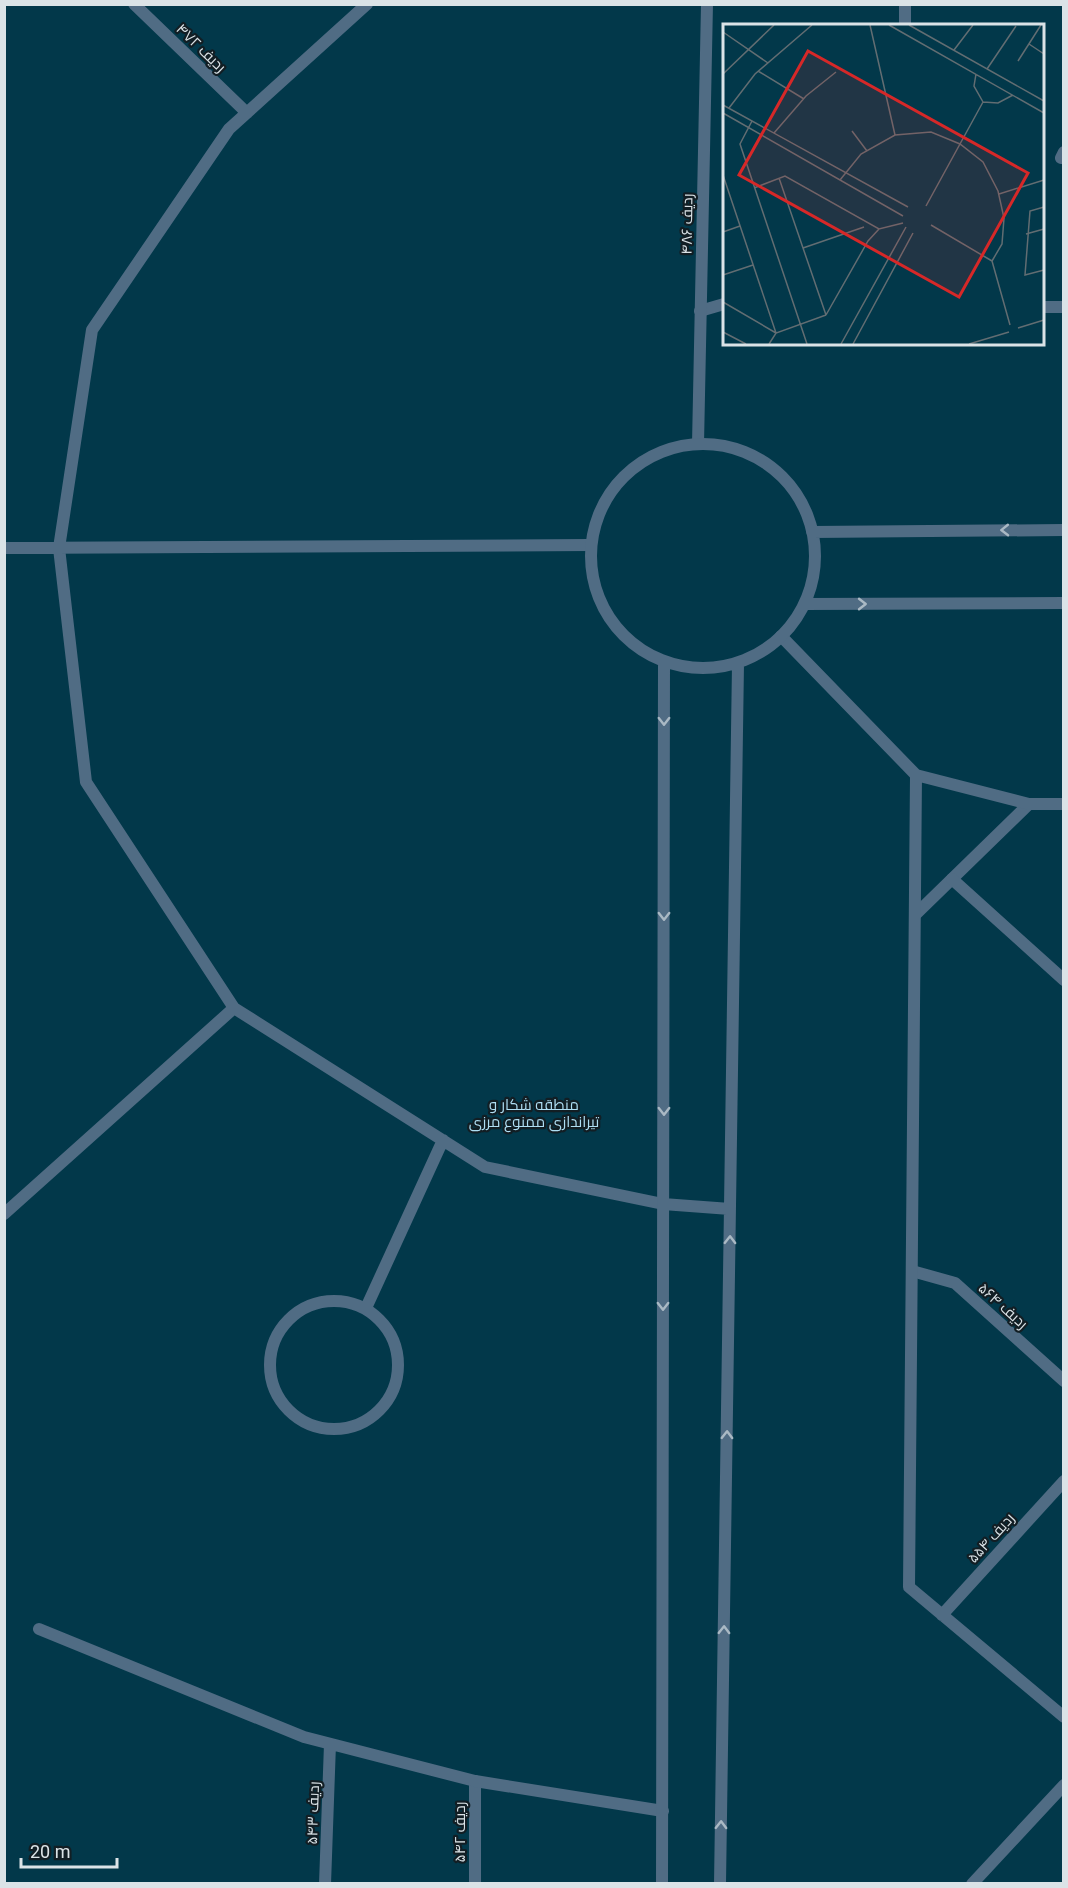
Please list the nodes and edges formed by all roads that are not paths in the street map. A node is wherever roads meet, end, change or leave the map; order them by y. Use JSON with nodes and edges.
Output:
{"nodes":[{"id":1,"x":134,"y":4,"type":"edge"},
{"id":2,"x":367,"y":4,"type":"edge"},
{"id":3,"x":707,"y":4,"type":"edge"},
{"id":4,"x":905,"y":4,"type":"edge"},
{"id":5,"x":905,"y":24,"type":"edge"},
{"id":6,"x":247,"y":113,"type":"junction"},
{"id":7,"x":723,"y":304,"type":"edge"},
{"id":8,"x":1044,"y":307,"type":"edge"},
{"id":9,"x":1064,"y":307,"type":"edge"},
{"id":10,"x":700,"y":311,"type":"junction"},
{"id":11,"x":698,"y":444,"type":"junction"},
{"id":12,"x":1064,"y":530,"type":"edge"},
{"id":13,"x":812,"y":532,"type":"junction"},
{"id":14,"x":590,"y":545,"type":"junction"},
{"id":15,"x":4,"y":548,"type":"edge"},
{"id":16,"x":60,"y":548,"type":"junction"},
{"id":17,"x":1064,"y":603,"type":"edge"},
{"id":18,"x":804,"y":604,"type":"junction"},
{"id":19,"x":781,"y":636,"type":"junction"},
{"id":20,"x":664,"y":663,"type":"junction"},
{"id":21,"x":738,"y":664,"type":"junction"},
{"id":22,"x":916,"y":775,"type":"junction"},
{"id":23,"x":1029,"y":804,"type":"junction"},
{"id":24,"x":1064,"y":804,"type":"edge"},
{"id":25,"x":952,"y":879,"type":"junction"},
{"id":26,"x":915,"y":915,"type":"junction"},
{"id":27,"x":1064,"y":980,"type":"edge"},
{"id":28,"x":234,"y":1008,"type":"junction"},
{"id":29,"x":443,"y":1140,"type":"junction"},
{"id":30,"x":663,"y":1204,"type":"junction"},
{"id":31,"x":730,"y":1209,"type":"junction"},
{"id":32,"x":4,"y":1214,"type":"edge"},
{"id":33,"x":912,"y":1272,"type":"junction"},
{"id":34,"x":366,"y":1308,"type":"junction"},
{"id":35,"x":1064,"y":1382,"type":"edge"},
{"id":36,"x":1064,"y":1480,"type":"edge"},
{"id":37,"x":942,"y":1615,"type":"junction"},
{"id":38,"x":39,"y":1629,"type":"dead end"},
{"id":39,"x":1064,"y":1717,"type":"edge"},
{"id":40,"x":330,"y":1744,"type":"junction"},
{"id":41,"x":475,"y":1781,"type":"junction"},
{"id":42,"x":1064,"y":1785,"type":"edge"},
{"id":43,"x":663,"y":1811,"type":"junction"},
{"id":44,"x":325,"y":1884,"type":"edge"},
{"id":45,"x":475,"y":1884,"type":"edge"},
{"id":46,"x":662,"y":1884,"type":"edge"},
{"id":47,"x":720,"y":1884,"type":"edge"},
{"id":48,"x":972,"y":1884,"type":"edge"}],
"edges":[{"from":1,"to":6,"type":"street","name":"ردیف ۴۷۲"},
{"from":2,"to":6,"type":"street"},
{"from":3,"to":10,"type":"street","name":"ردیف ۴۸۶"},
{"from":4,"to":5,"type":"street"},
{"from":6,"to":16,"type":"street"},
{"from":7,"to":10,"type":"street"},
{"from":8,"to":9,"type":"street"},
{"from":10,"to":11,"type":"street","name":"ردیف ۴۸۶"},
{"from":11,"to":13,"type":"street"},
{"from":11,"to":14,"type":"street"},
{"from":12,"to":13,"type":"street","one_way":true},
{"from":13,"to":18,"type":"street"},
{"from":14,"to":16,"type":"street"},
{"from":14,"to":20,"type":"street"},
{"from":15,"to":16,"type":"street"},
{"from":16,"to":28,"type":"street"},
{"from":18,"to":17,"type":"street","one_way":true},
{"from":18,"to":19,"type":"street"},
{"from":19,"to":21,"type":"street"},
{"from":19,"to":22,"type":"street"},
{"from":20,"to":21,"type":"street"},
{"from":20,"to":30,"type":"street","one_way":true},
{"from":21,"to":31,"type":"street"},
{"from":22,"to":23,"type":"street"},
{"from":22,"to":26,"type":"street"},
{"from":23,"to":24,"type":"street"},
{"from":23,"to":25,"type":"street"},
{"from":25,"to":26,"type":"street"},
{"from":25,"to":27,"type":"street"},
{"from":26,"to":33,"type":"street"},
{"from":28,"to":29,"type":"street"},
{"from":28,"to":32,"type":"street"},
{"from":29,"to":30,"type":"street"},
{"from":29,"to":34,"type":"street"},
{"from":30,"to":31,"type":"street"},
{"from":30,"to":43,"type":"street","one_way":true},
{"from":47,"to":31,"type":"street","one_way":true},
{"from":33,"to":35,"type":"street","name":"ردیف ۵۶۴"},
{"from":33,"to":37,"type":"street"},
{"from":34,"to":34,"type":"street"},
{"from":36,"to":37,"type":"street","name":"ردیف ۵۵۴"},
{"from":37,"to":39,"type":"street"},
{"from":38,"to":40,"type":"street"},
{"from":40,"to":41,"type":"street"},
{"from":40,"to":44,"type":"street","name":"ردیف ۵۴۳"},
{"from":41,"to":43,"type":"street"},
{"from":41,"to":45,"type":"street","name":"ردیف ۵۴۲"},
{"from":42,"to":48,"type":"street"},
{"from":43,"to":46,"type":"street"}]}
